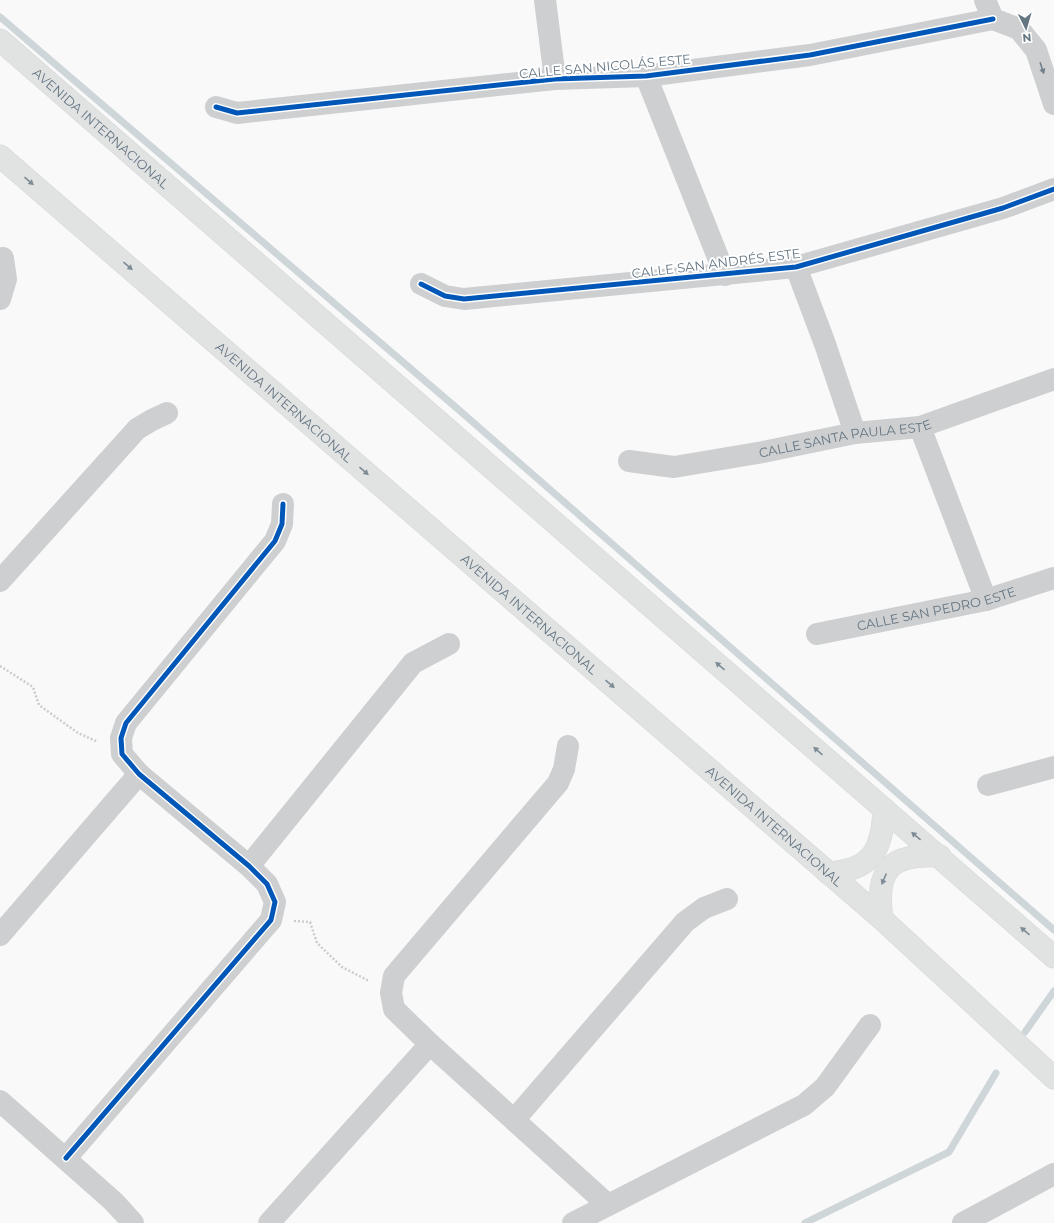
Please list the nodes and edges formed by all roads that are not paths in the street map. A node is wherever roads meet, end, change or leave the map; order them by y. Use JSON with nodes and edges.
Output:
{"nodes":[{"id":1,"x":545,"y":0,"type":"edge"},
{"id":2,"x":989,"y":10,"type":"edge"},
{"id":3,"x":0,"y":40,"type":"edge"},
{"id":4,"x":646,"y":76,"type":"junction"},
{"id":5,"x":555,"y":79,"type":"junction"},
{"id":6,"x":1054,"y":104,"type":"edge"},
{"id":7,"x":216,"y":107,"type":"dead end"},
{"id":8,"x":0,"y":156,"type":"edge"},
{"id":9,"x":1054,"y":189,"type":"edge"},
{"id":10,"x":3,"y":258,"type":"dead end"},
{"id":11,"x":796,"y":267,"type":"junction"},
{"id":12,"x":725,"y":275,"type":"junction"},
{"id":13,"x":421,"y":284,"type":"dead end"},
{"id":14,"x":0,"y":299,"type":"edge"},
{"id":15,"x":1054,"y":379,"type":"edge"},
{"id":16,"x":167,"y":413,"type":"dead end"},
{"id":17,"x":920,"y":427,"type":"junction"},
{"id":18,"x":855,"y":433,"type":"junction"},
{"id":19,"x":629,"y":461,"type":"dead end"},
{"id":20,"x":283,"y":504,"type":"dead end"},
{"id":21,"x":1054,"y":578,"type":"edge"},
{"id":22,"x":0,"y":581,"type":"edge"},
{"id":23,"x":986,"y":600,"type":"junction"},
{"id":24,"x":817,"y":634,"type":"dead end"},
{"id":25,"x":449,"y":644,"type":"dead end"},
{"id":26,"x":568,"y":746,"type":"dead end"},
{"id":27,"x":1054,"y":767,"type":"edge"},
{"id":28,"x":139,"y":774,"type":"junction"},
{"id":29,"x":988,"y":785,"type":"dead end"},
{"id":30,"x":884,"y":809,"type":"junction"},
{"id":31,"x":940,"y":856,"type":"junction"},
{"id":32,"x":249,"y":866,"type":"junction"},
{"id":33,"x":828,"y":873,"type":"junction"},
{"id":34,"x":727,"y":899,"type":"dead end"},
{"id":35,"x":882,"y":919,"type":"junction"},
{"id":36,"x":0,"y":935,"type":"edge"},
{"id":37,"x":1054,"y":957,"type":"edge"},
{"id":38,"x":870,"y":1025,"type":"dead end"},
{"id":39,"x":430,"y":1044,"type":"junction"},
{"id":40,"x":1054,"y":1078,"type":"edge"},
{"id":41,"x":0,"y":1101,"type":"edge"},
{"id":42,"x":514,"y":1120,"type":"junction"},
{"id":43,"x":66,"y":1158,"type":"junction"},
{"id":44,"x":1054,"y":1174,"type":"edge"},
{"id":45,"x":608,"y":1205,"type":"junction"},
{"id":46,"x":133,"y":1223,"type":"edge"},
{"id":47,"x":269,"y":1223,"type":"edge"},
{"id":48,"x":573,"y":1223,"type":"edge"},
{"id":49,"x":963,"y":1223,"type":"edge"}],
"edges":[{"from":1,"to":5,"type":"street"},
{"from":2,"to":4,"type":"street","name":"CALLE SAN NICOLÁS ESTE"},
{"from":2,"to":6,"type":"street","one_way":true},
{"from":30,"to":3,"type":"main road","name":"AVENIDA INTERNACIONAL","one_way":true},
{"from":4,"to":5,"type":"street","name":"CALLE SAN NICOLÁS ESTE"},
{"from":4,"to":12,"type":"street"},
{"from":5,"to":7,"type":"street","name":"CALLE SAN NICOLÁS ESTE"},
{"from":8,"to":33,"type":"main road","name":"AVENIDA INTERNACIONAL","one_way":true},
{"from":9,"to":11,"type":"street","name":"CALLE SAN ANDRÉS ESTE"},
{"from":10,"to":14,"type":"street"},
{"from":11,"to":12,"type":"street","name":"CALLE SAN ANDRÉS ESTE"},
{"from":11,"to":18,"type":"street"},
{"from":12,"to":13,"type":"street","name":"CALLE SAN ANDRÉS ESTE"},
{"from":15,"to":17,"type":"street","name":"CALLE SANTA PAULA ESTE"},
{"from":16,"to":22,"type":"street"},
{"from":17,"to":18,"type":"street","name":"CALLE SANTA PAULA ESTE"},
{"from":17,"to":23,"type":"street"},
{"from":18,"to":19,"type":"street","name":"CALLE SANTA PAULA ESTE"},
{"from":20,"to":28,"type":"street"},
{"from":21,"to":23,"type":"street","name":"CALLE SAN PEDRO ESTE"},
{"from":23,"to":24,"type":"street","name":"CALLE SAN PEDRO ESTE"},
{"from":25,"to":32,"type":"street"},
{"from":26,"to":39,"type":"street"},
{"from":27,"to":29,"type":"street"},
{"from":28,"to":32,"type":"street"},
{"from":28,"to":36,"type":"street"},
{"from":31,"to":30,"type":"main road","name":"AVENIDA INTERNACIONAL","one_way":true},
{"from":30,"to":33,"type":"main road"},
{"from":31,"to":35,"type":"main road","one_way":true},
{"from":37,"to":31,"type":"main road","name":"AVENIDA INTERNACIONAL","one_way":true},
{"from":32,"to":43,"type":"street"},
{"from":33,"to":35,"type":"main road","name":"AVENIDA INTERNACIONAL"},
{"from":34,"to":42,"type":"street"},
{"from":35,"to":40,"type":"main road","name":"AVENIDA INTERNACIONAL"},
{"from":38,"to":45,"type":"street"},
{"from":39,"to":42,"type":"street"},
{"from":39,"to":47,"type":"street"},
{"from":41,"to":43,"type":"street"},
{"from":42,"to":45,"type":"street"},
{"from":43,"to":46,"type":"street"},
{"from":44,"to":49,"type":"street"},
{"from":45,"to":48,"type":"street"}]}
